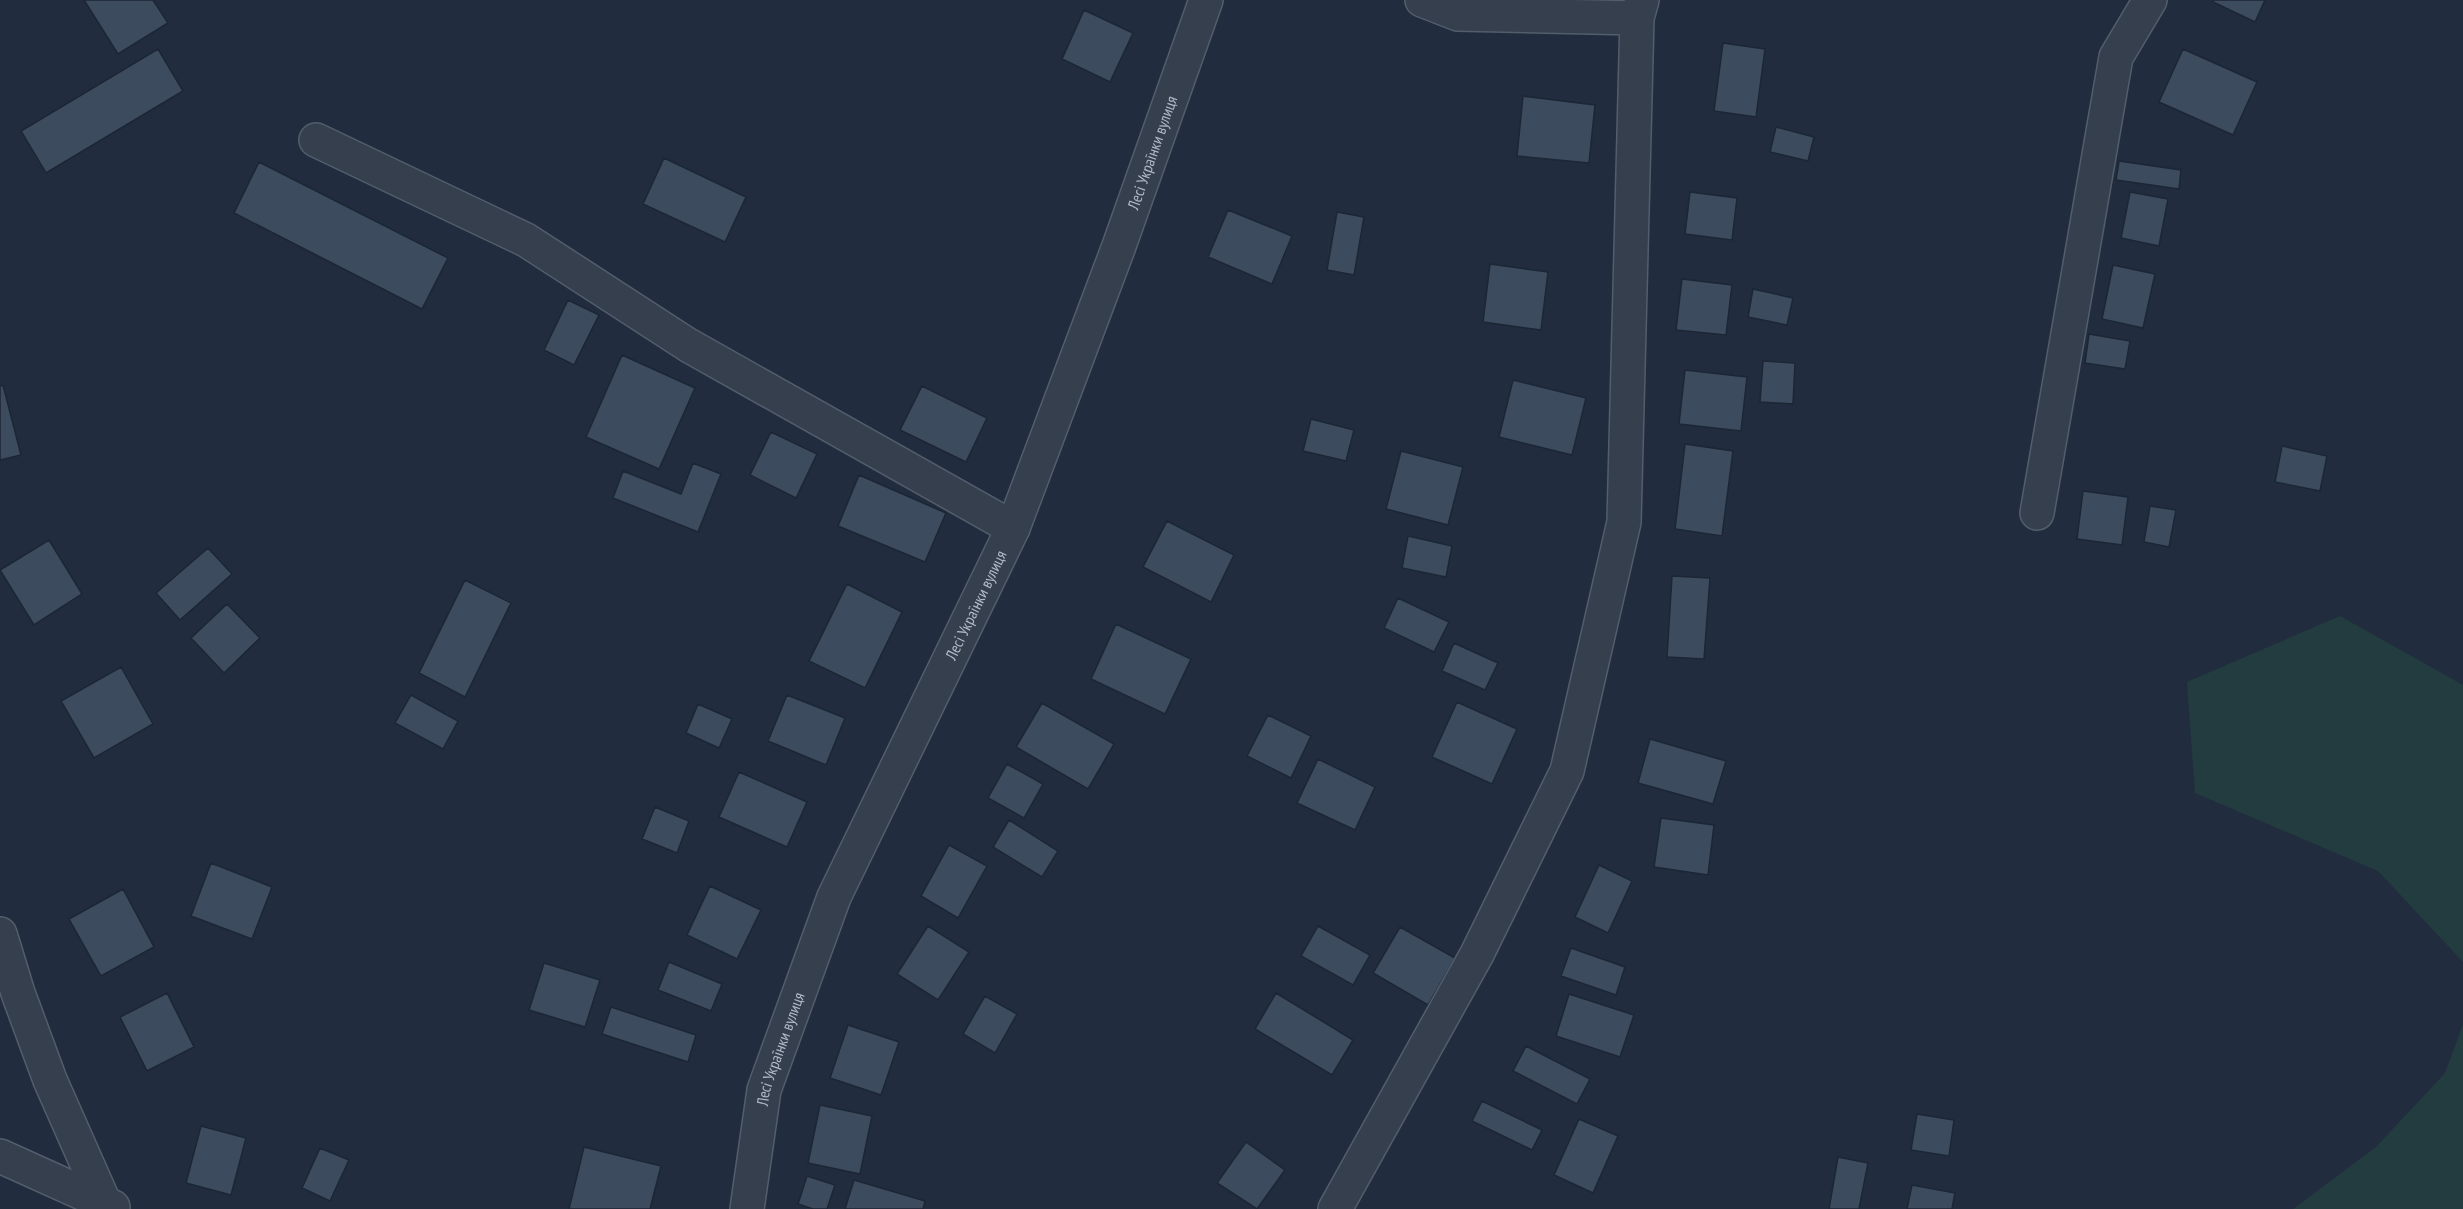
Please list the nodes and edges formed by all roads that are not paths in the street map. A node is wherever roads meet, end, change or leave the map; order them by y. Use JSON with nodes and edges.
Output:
{"nodes":[{"id":1,"x":1206,"y":0,"type":"edge"},
{"id":2,"x":1422,"y":0,"type":"edge"},
{"id":3,"x":2150,"y":0,"type":"edge"},
{"id":4,"x":1640,"y":9,"type":"edge"},
{"id":5,"x":316,"y":140,"type":"dead end"},
{"id":6,"x":2037,"y":513,"type":"dead end"},
{"id":7,"x":1013,"y":528,"type":"junction"},
{"id":8,"x":0,"y":934,"type":"edge"},
{"id":9,"x":0,"y":1156,"type":"edge"},
{"id":10,"x":111,"y":1208,"type":"edge"},
{"id":11,"x":747,"y":1209,"type":"edge"},
{"id":12,"x":1335,"y":1209,"type":"edge"}],
"edges":[{"from":1,"to":7,"type":"street","name":"Лесі Українки вулиця"},
{"from":2,"to":4,"type":"street"},
{"from":3,"to":6,"type":"street"},
{"from":4,"to":12,"type":"street"},
{"from":5,"to":7,"type":"street"},
{"from":7,"to":11,"type":"street","name":"Лесі Українки вулиця"},
{"from":8,"to":10,"type":"street"},
{"from":9,"to":10,"type":"street"}]}
